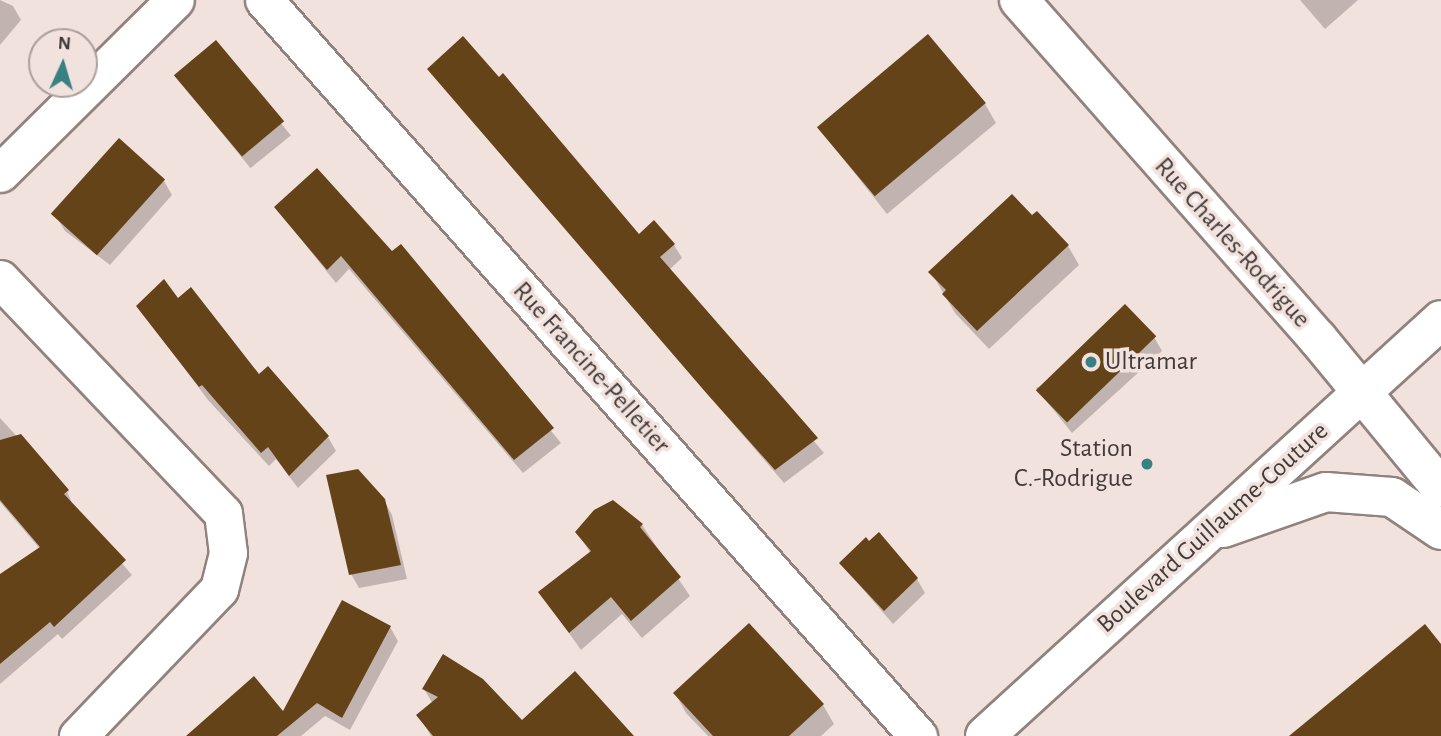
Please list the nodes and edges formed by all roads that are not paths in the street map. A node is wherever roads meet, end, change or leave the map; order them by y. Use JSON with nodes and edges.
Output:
{"nodes":[{"id":1,"x":175,"y":0,"type":"edge"},
{"id":2,"x":264,"y":0,"type":"edge"},
{"id":3,"x":1019,"y":0,"type":"edge"},
{"id":4,"x":0,"y":173,"type":"edge"},
{"id":5,"x":0,"y":279,"type":"edge"},
{"id":6,"x":1441,"y":320,"type":"edge"},
{"id":7,"x":1363,"y":391,"type":"junction"},
{"id":8,"x":1441,"y":488,"type":"edge"},
{"id":9,"x":1441,"y":530,"type":"edge"},
{"id":10,"x":1208,"y":533,"type":"junction"},
{"id":11,"x":78,"y":736,"type":"edge"},
{"id":12,"x":918,"y":736,"type":"edge"},
{"id":13,"x":985,"y":736,"type":"edge"}],
"edges":[{"from":1,"to":4,"type":"street"},
{"from":2,"to":12,"type":"street","name":"Rue Francine-Pelletier"},
{"from":3,"to":7,"type":"main road","name":"Rue Charles-Rodrigue"},
{"from":5,"to":11,"type":"street"},
{"from":6,"to":7,"type":"main road","name":"Boulevard Guillaume-Couture"},
{"from":7,"to":8,"type":"main road","name":"Rue Charles-Rodrigue"},
{"from":7,"to":10,"type":"main road","name":"Boulevard Guillaume-Couture"},
{"from":9,"to":10,"type":"main road"},
{"from":10,"to":13,"type":"main road","name":"Boulevard Guillaume-Couture"}]}
